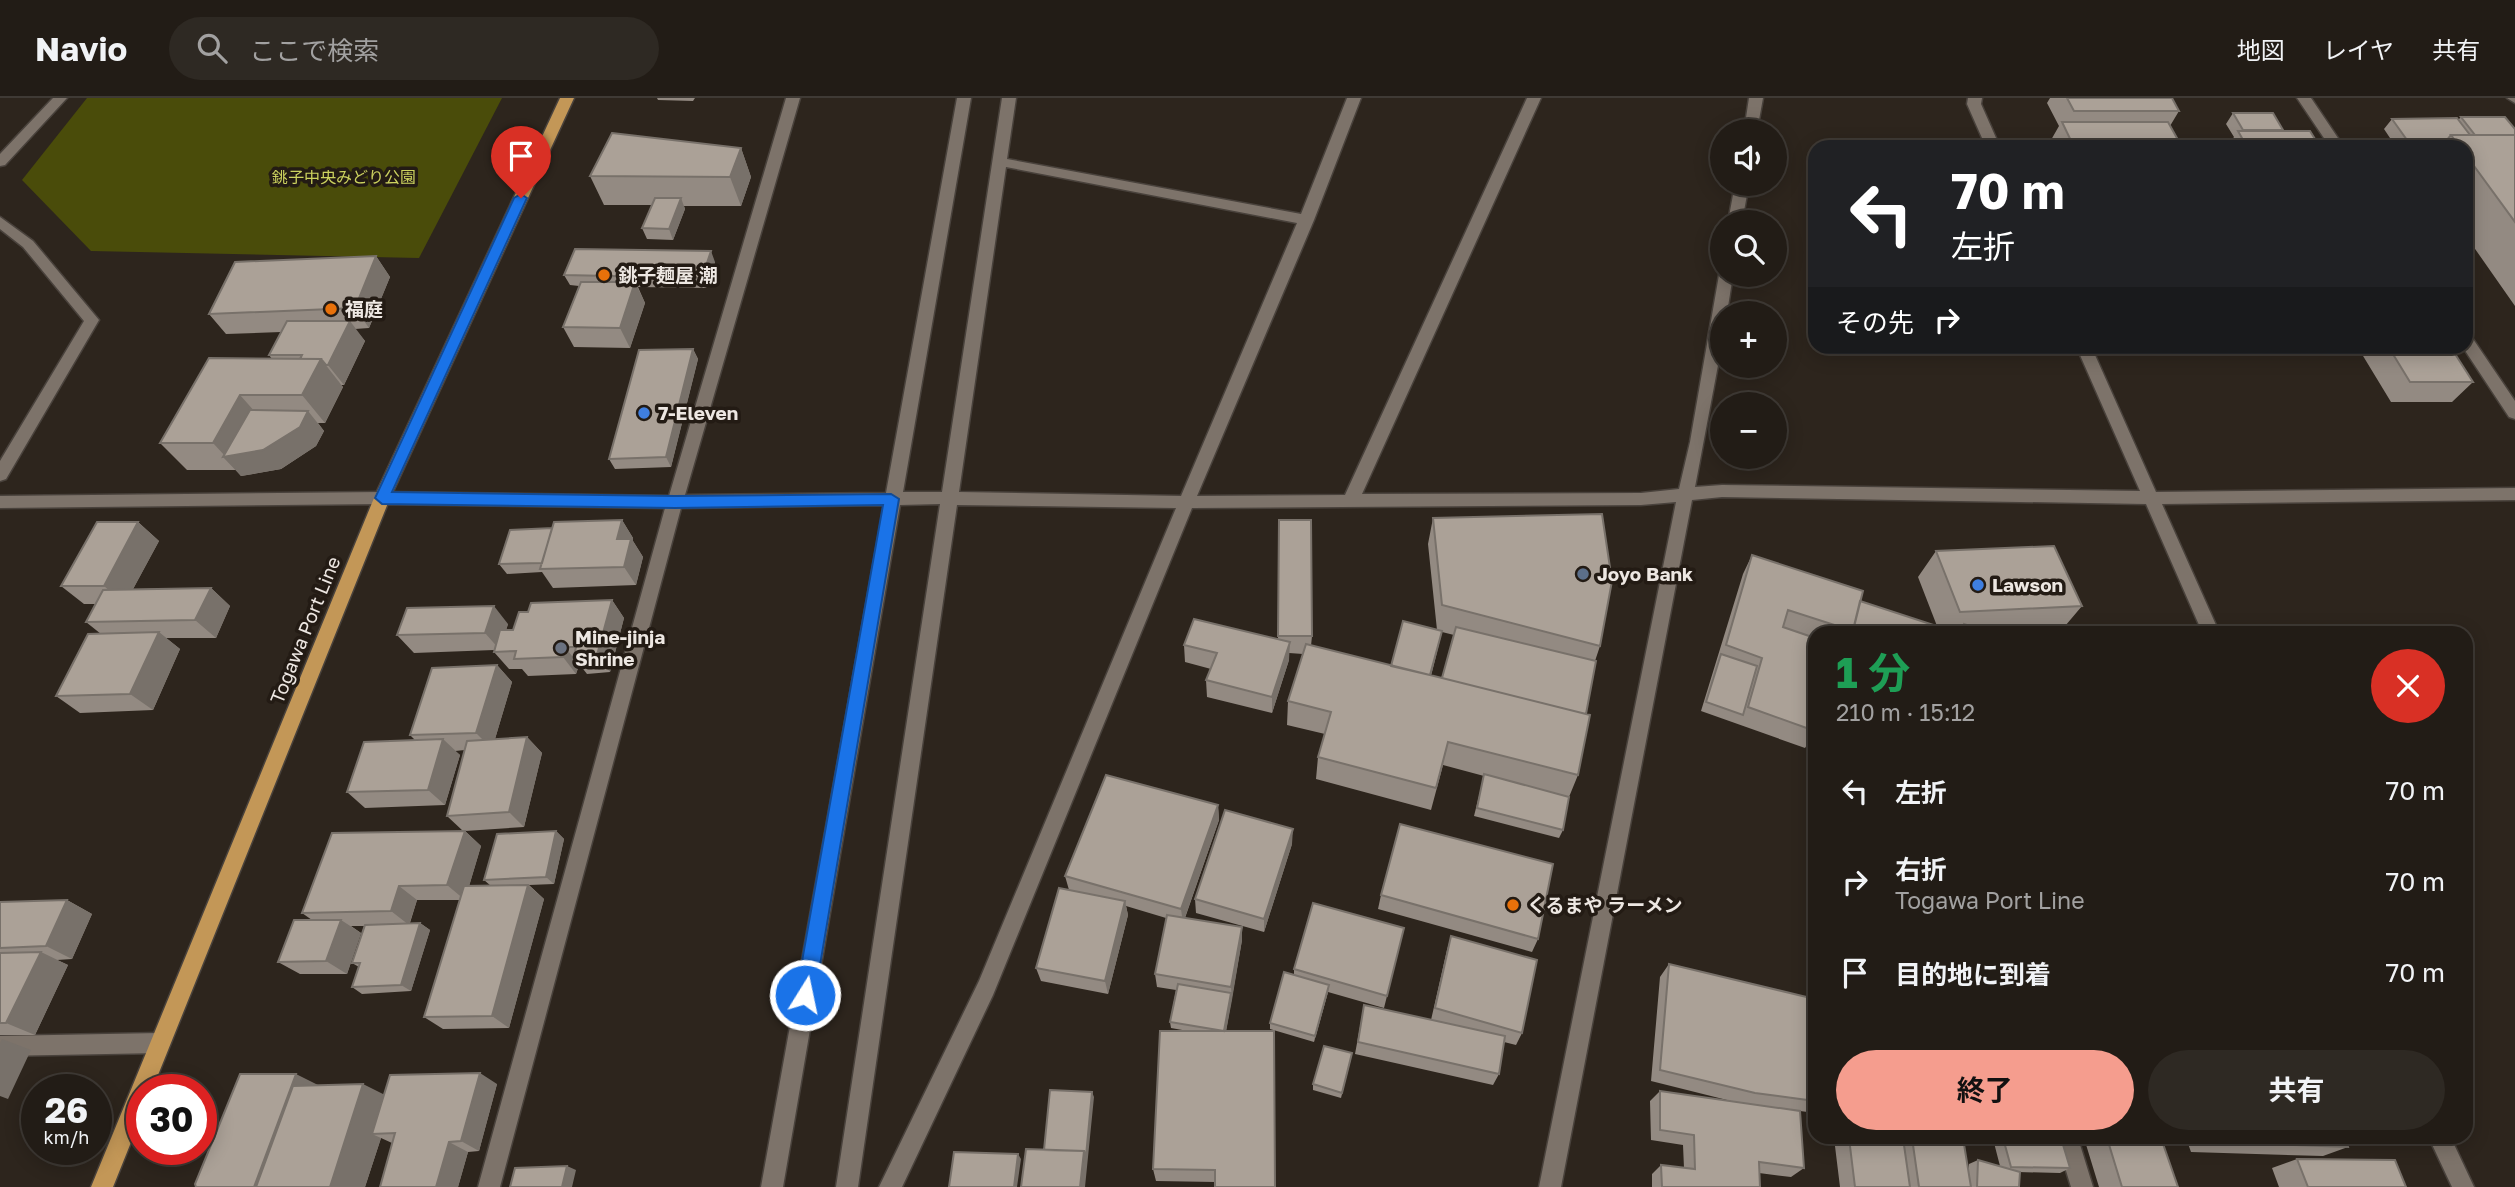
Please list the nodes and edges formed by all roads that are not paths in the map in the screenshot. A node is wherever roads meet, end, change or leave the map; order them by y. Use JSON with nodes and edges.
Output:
{"nodes":[{"id":1,"x":60,"y":98,"type":"edge"},
{"id":2,"x":567,"y":98,"type":"edge"},
{"id":3,"x":793,"y":98,"type":"edge"},
{"id":4,"x":964,"y":98,"type":"edge"},
{"id":5,"x":1009,"y":98,"type":"edge"},
{"id":6,"x":1354,"y":98,"type":"edge"},
{"id":7,"x":1534,"y":98,"type":"edge"},
{"id":8,"x":1756,"y":98,"type":"edge"},
{"id":9,"x":1975,"y":98,"type":"edge"},
{"id":10,"x":2304,"y":98,"type":"edge"},
{"id":11,"x":1753,"y":119,"type":"edge"},
{"id":12,"x":1990,"y":140,"type":"edge"},
{"id":13,"x":2332,"y":140,"type":"edge"},
{"id":14,"x":0,"y":162,"type":"edge"},
{"id":15,"x":1000,"y":162,"type":"junction"},
{"id":16,"x":1307,"y":220,"type":"junction"},
{"id":17,"x":0,"y":222,"type":"edge"},
{"id":18,"x":1724,"y":287,"type":"edge"},
{"id":19,"x":2473,"y":351,"type":"edge"},
{"id":20,"x":2087,"y":354,"type":"edge"},
{"id":21,"x":2515,"y":414,"type":"edge"},
{"id":22,"x":0,"y":475,"type":"edge"},
{"id":23,"x":2515,"y":494,"type":"edge"},
{"id":24,"x":1685,"y":495,"type":"junction"},
{"id":25,"x":382,"y":498,"type":"junction"},
{"id":26,"x":947,"y":498,"type":"junction"},
{"id":27,"x":2151,"y":498,"type":"junction"},
{"id":28,"x":891,"y":499,"type":"junction"},
{"id":29,"x":1351,"y":500,"type":"junction"},
{"id":30,"x":0,"y":502,"type":"edge"},
{"id":31,"x":675,"y":502,"type":"junction"},
{"id":32,"x":1185,"y":502,"type":"junction"},
{"id":33,"x":2208,"y":626,"type":"edge"},
{"id":34,"x":160,"y":1044,"type":"junction"},
{"id":35,"x":0,"y":1046,"type":"edge"},
{"id":36,"x":2069,"y":1144,"type":"edge"},
{"id":37,"x":2443,"y":1144,"type":"edge"},
{"id":38,"x":102,"y":1187,"type":"edge"},
{"id":39,"x":489,"y":1187,"type":"edge"},
{"id":40,"x":772,"y":1187,"type":"edge"},
{"id":41,"x":847,"y":1187,"type":"edge"},
{"id":42,"x":890,"y":1187,"type":"edge"},
{"id":43,"x":1550,"y":1187,"type":"edge"},
{"id":44,"x":2082,"y":1187,"type":"edge"},
{"id":45,"x":2463,"y":1187,"type":"edge"}],
"edges":[{"from":1,"to":14,"type":"street"},
{"from":2,"to":25,"type":"main road","name":"Togawa Port Line"},
{"from":3,"to":31,"type":"street"},
{"from":4,"to":28,"type":"street"},
{"from":5,"to":15,"type":"street"},
{"from":6,"to":16,"type":"street"},
{"from":7,"to":29,"type":"street"},
{"from":8,"to":11,"type":"street"},
{"from":9,"to":12,"type":"street"},
{"from":10,"to":13,"type":"street"},
{"from":15,"to":16,"type":"street"},
{"from":15,"to":26,"type":"street"},
{"from":16,"to":32,"type":"street"},
{"from":17,"to":22,"type":"street"},
{"from":18,"to":24,"type":"street"},
{"from":19,"to":21,"type":"street"},
{"from":20,"to":27,"type":"street"},
{"from":23,"to":27,"type":"street"},
{"from":24,"to":27,"type":"street"},
{"from":24,"to":29,"type":"street"},
{"from":24,"to":43,"type":"street"},
{"from":25,"to":30,"type":"street"},
{"from":25,"to":31,"type":"street"},
{"from":25,"to":34,"type":"main road","name":"Togawa Port Line"},
{"from":26,"to":28,"type":"street"},
{"from":26,"to":32,"type":"street"},
{"from":26,"to":41,"type":"street"},
{"from":27,"to":33,"type":"street"},
{"from":28,"to":31,"type":"street"},
{"from":28,"to":40,"type":"street"},
{"from":29,"to":32,"type":"street"},
{"from":31,"to":39,"type":"street"},
{"from":32,"to":42,"type":"street"},
{"from":34,"to":35,"type":"street"},
{"from":34,"to":38,"type":"main road","name":"Togawa Port Line"},
{"from":36,"to":44,"type":"street"},
{"from":37,"to":45,"type":"street"}]}
